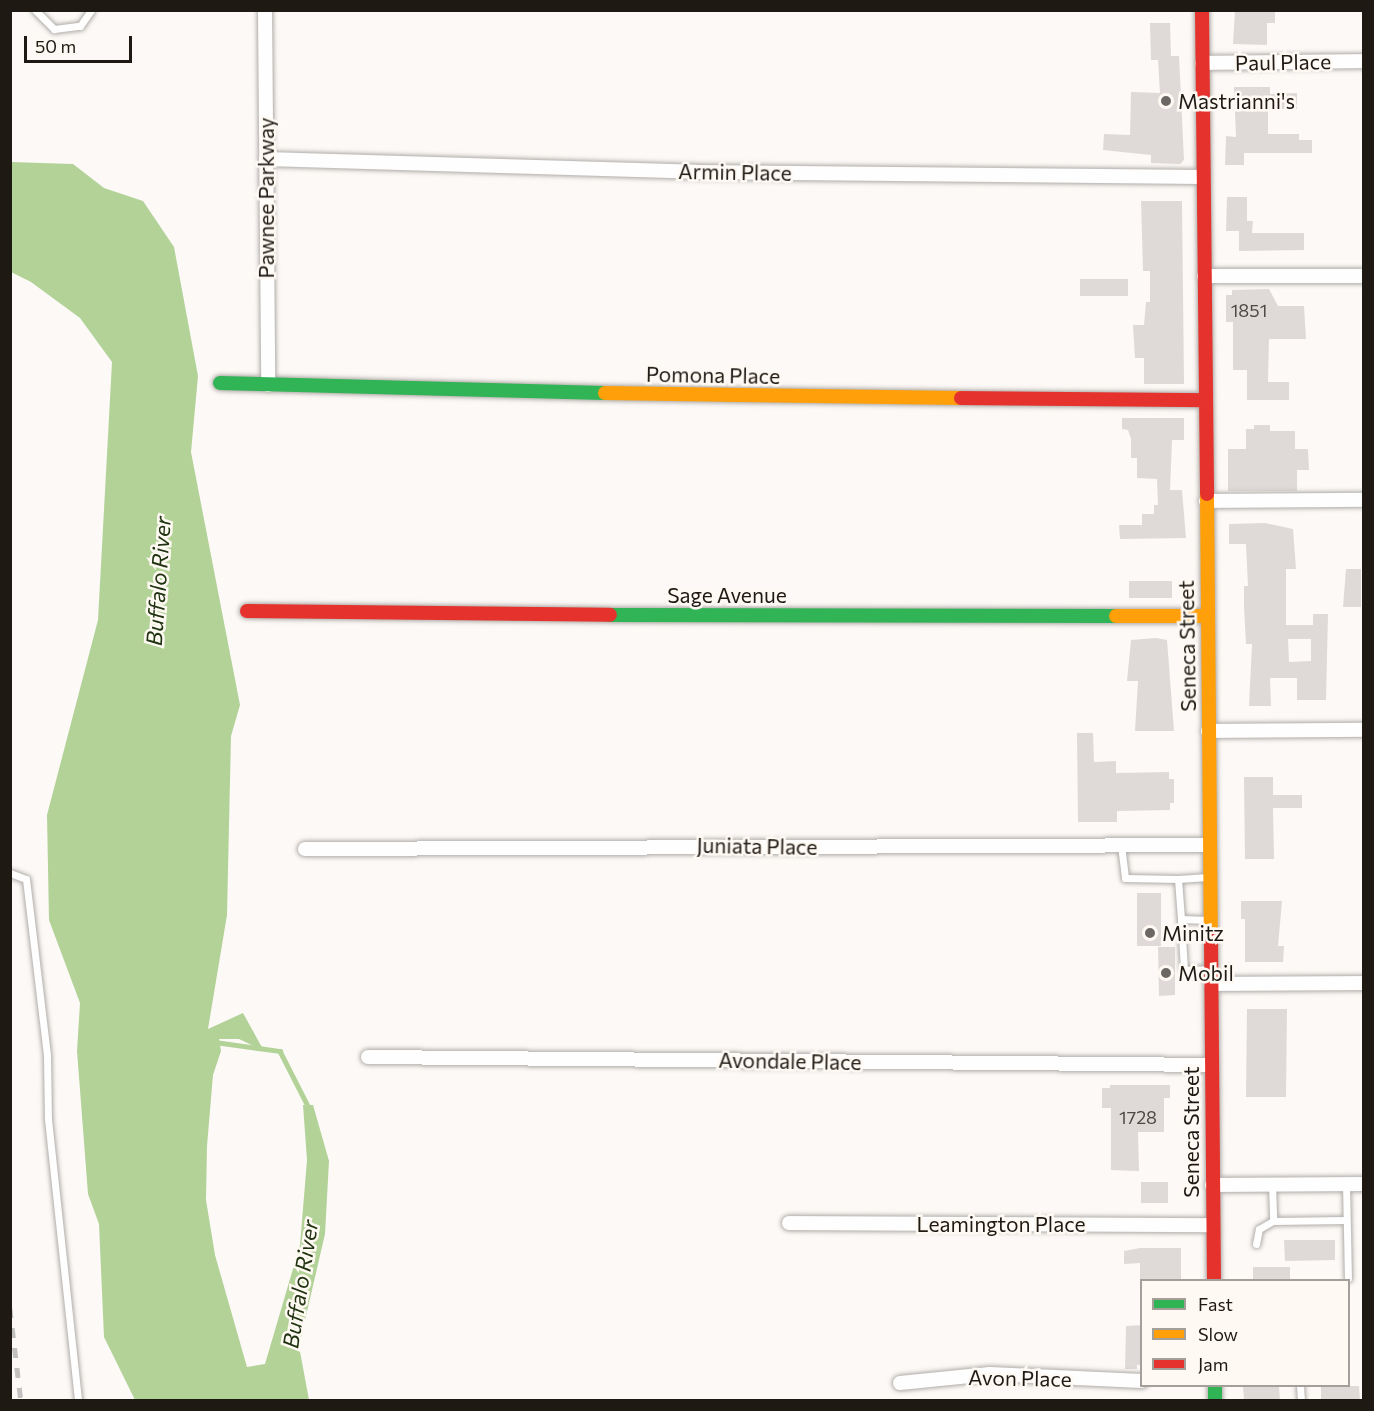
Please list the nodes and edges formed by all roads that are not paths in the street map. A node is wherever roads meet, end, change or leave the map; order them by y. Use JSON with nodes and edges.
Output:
{"nodes":[{"id":1,"x":35,"y":10,"type":"edge"},
{"id":2,"x":91,"y":10,"type":"edge"},
{"id":3,"x":265,"y":10,"type":"edge"},
{"id":4,"x":1202,"y":10,"type":"edge"},
{"id":5,"x":1364,"y":61,"type":"edge"},
{"id":6,"x":1202,"y":63,"type":"junction"},
{"id":7,"x":266,"y":159,"type":"junction"},
{"id":8,"x":1203,"y":177,"type":"junction"},
{"id":9,"x":1204,"y":276,"type":"junction"},
{"id":10,"x":1364,"y":276,"type":"edge"},
{"id":11,"x":220,"y":383,"type":"dead end"},
{"id":12,"x":268,"y":385,"type":"junction"},
{"id":13,"x":1205,"y":400,"type":"junction"},
{"id":14,"x":1364,"y":500,"type":"edge"},
{"id":15,"x":1206,"y":501,"type":"junction"},
{"id":16,"x":247,"y":610,"type":"dead end"},
{"id":17,"x":1207,"y":616,"type":"junction"},
{"id":18,"x":1364,"y":730,"type":"edge"},
{"id":19,"x":1208,"y":731,"type":"junction"},
{"id":20,"x":1208,"y":845,"type":"junction"},
{"id":21,"x":1121,"y":846,"type":"junction"},
{"id":22,"x":305,"y":849,"type":"dead end"},
{"id":23,"x":10,"y":873,"type":"edge"},
{"id":24,"x":1209,"y":877,"type":"junction"},
{"id":25,"x":1178,"y":879,"type":"junction"},
{"id":26,"x":1180,"y":919,"type":"junction"},
{"id":27,"x":1210,"y":920,"type":"junction"},
{"id":28,"x":1211,"y":969,"type":"junction"},
{"id":29,"x":1364,"y":983,"type":"edge"},
{"id":30,"x":1211,"y":984,"type":"junction"},
{"id":31,"x":368,"y":1057,"type":"dead end"},
{"id":32,"x":1212,"y":1065,"type":"junction"},
{"id":33,"x":1272,"y":1184,"type":"junction"},
{"id":34,"x":1346,"y":1184,"type":"junction"},
{"id":35,"x":1364,"y":1184,"type":"edge"},
{"id":36,"x":1212,"y":1185,"type":"junction"},
{"id":37,"x":1346,"y":1220,"type":"junction"},
{"id":38,"x":1273,"y":1221,"type":"junction"},
{"id":39,"x":789,"y":1223,"type":"dead end"},
{"id":40,"x":1213,"y":1226,"type":"junction"},
{"id":41,"x":1256,"y":1244,"type":"dead end"},
{"id":42,"x":1348,"y":1278,"type":"dead end"},
{"id":43,"x":1214,"y":1279,"type":"edge"},
{"id":44,"x":1140,"y":1381,"type":"edge"},
{"id":45,"x":900,"y":1383,"type":"dead end"},
{"id":46,"x":78,"y":1401,"type":"edge"}],
"edges":[{"from":1,"to":2,"type":"lane"},
{"from":3,"to":7,"type":"street","name":"Pawnee Parkway"},
{"from":4,"to":6,"type":"street","name":"Seneca Street"},
{"from":5,"to":6,"type":"street","name":"Paul Place"},
{"from":6,"to":8,"type":"street","name":"Seneca Street"},
{"from":7,"to":8,"type":"street","name":"Armin Place"},
{"from":7,"to":12,"type":"street","name":"Pawnee Parkway"},
{"from":8,"to":9,"type":"street","name":"Seneca Street"},
{"from":9,"to":10,"type":"street"},
{"from":9,"to":13,"type":"street","name":"Seneca Street"},
{"from":11,"to":12,"type":"street","name":"Pomona Place"},
{"from":12,"to":13,"type":"street","name":"Pomona Place"},
{"from":13,"to":15,"type":"street","name":"Seneca Street"},
{"from":14,"to":15,"type":"street"},
{"from":15,"to":17,"type":"street","name":"Seneca Street"},
{"from":16,"to":17,"type":"street","name":"Sage Avenue"},
{"from":17,"to":19,"type":"street","name":"Seneca Street"},
{"from":18,"to":19,"type":"street"},
{"from":19,"to":20,"type":"street","name":"Seneca Street"},
{"from":20,"to":21,"type":"street","name":"Juniata Place"},
{"from":20,"to":24,"type":"street","name":"Seneca Street"},
{"from":21,"to":22,"type":"street","name":"Juniata Place"},
{"from":21,"to":25,"type":"lane"},
{"from":23,"to":46,"type":"lane"},
{"from":24,"to":25,"type":"lane"},
{"from":24,"to":27,"type":"street","name":"Seneca Street"},
{"from":25,"to":26,"type":"lane"},
{"from":26,"to":27,"type":"lane"},
{"from":26,"to":28,"type":"lane"},
{"from":27,"to":28,"type":"street","name":"Seneca Street"},
{"from":28,"to":30,"type":"street","name":"Seneca Street"},
{"from":29,"to":30,"type":"street"},
{"from":30,"to":32,"type":"street","name":"Seneca Street"},
{"from":31,"to":32,"type":"street","name":"Avondale Place"},
{"from":32,"to":36,"type":"street","name":"Seneca Street"},
{"from":33,"to":34,"type":"street"},
{"from":33,"to":36,"type":"street"},
{"from":33,"to":38,"type":"lane"},
{"from":34,"to":35,"type":"street"},
{"from":34,"to":37,"type":"lane"},
{"from":36,"to":40,"type":"street","name":"Seneca Street"},
{"from":37,"to":38,"type":"lane"},
{"from":37,"to":42,"type":"lane"},
{"from":38,"to":41,"type":"lane"},
{"from":39,"to":40,"type":"street","name":"Leamington Place"},
{"from":40,"to":43,"type":"street","name":"Seneca Street"},
{"from":44,"to":45,"type":"street","name":"Avon Place"}]}
